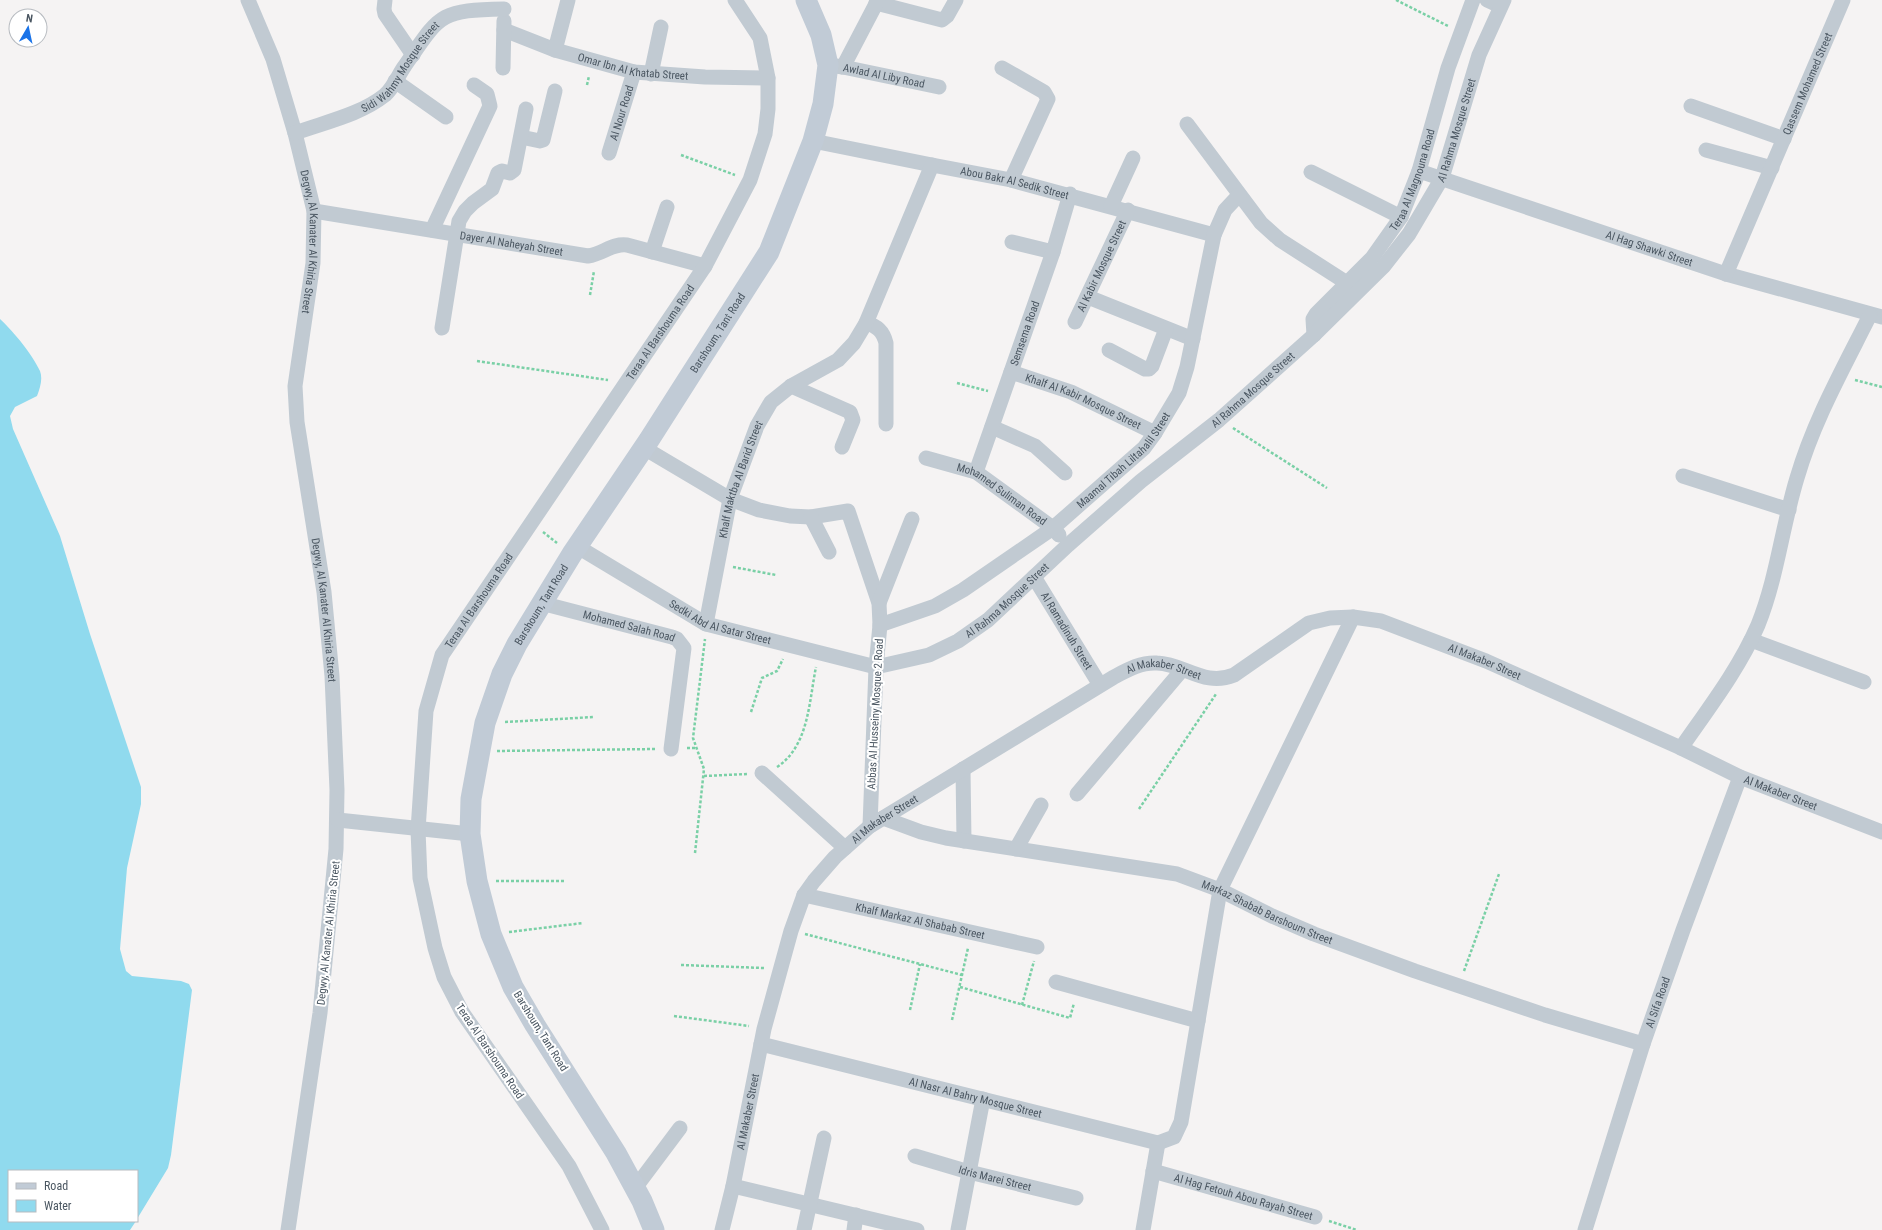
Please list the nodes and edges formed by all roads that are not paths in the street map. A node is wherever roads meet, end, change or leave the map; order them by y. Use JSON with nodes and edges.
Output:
{"nodes":[{"id":1,"x":248,"y":0,"type":"edge"},
{"id":2,"x":385,"y":0,"type":"edge"},
{"id":3,"x":568,"y":0,"type":"edge"},
{"id":4,"x":735,"y":0,"type":"edge"},
{"id":5,"x":806,"y":0,"type":"edge"},
{"id":6,"x":956,"y":0,"type":"edge"},
{"id":7,"x":1473,"y":0,"type":"edge"},
{"id":8,"x":1843,"y":0,"type":"edge"},
{"id":9,"x":877,"y":2,"type":"edge"},
{"id":10,"x":1497,"y":2,"type":"edge"},
{"id":11,"x":504,"y":4,"type":"edge"},
{"id":12,"x":660,"y":27,"type":"dead end"},
{"id":13,"x":504,"y":30,"type":"junction"},
{"id":14,"x":555,"y":50,"type":"junction"},
{"id":15,"x":413,"y":55,"type":"junction"},
{"id":16,"x":835,"y":66,"type":"junction"},
{"id":17,"x":504,"y":68,"type":"dead end"},
{"id":18,"x":1002,"y":68,"type":"dead end"},
{"id":19,"x":634,"y":72,"type":"junction"},
{"id":20,"x":651,"y":74,"type":"junction"},
{"id":21,"x":768,"y":78,"type":"junction"},
{"id":22,"x":395,"y":81,"type":"junction"},
{"id":23,"x":474,"y":85,"type":"dead end"},
{"id":24,"x":940,"y":87,"type":"dead end"},
{"id":25,"x":555,"y":91,"type":"dead end"},
{"id":26,"x":1691,"y":106,"type":"dead end"},
{"id":27,"x":526,"y":109,"type":"dead end"},
{"id":28,"x":446,"y":117,"type":"dead end"},
{"id":29,"x":1187,"y":124,"type":"dead end"},
{"id":30,"x":295,"y":133,"type":"junction"},
{"id":31,"x":520,"y":137,"type":"junction"},
{"id":32,"x":1784,"y":139,"type":"junction"},
{"id":33,"x":813,"y":141,"type":"junction"},
{"id":34,"x":1706,"y":150,"type":"dead end"},
{"id":35,"x":609,"y":153,"type":"dead end"},
{"id":36,"x":1134,"y":158,"type":"dead end"},
{"id":37,"x":932,"y":166,"type":"junction"},
{"id":38,"x":1772,"y":168,"type":"junction"},
{"id":39,"x":1419,"y":171,"type":"junction"},
{"id":40,"x":1311,"y":172,"type":"dead end"},
{"id":41,"x":1442,"y":178,"type":"junction"},
{"id":42,"x":1011,"y":180,"type":"junction"},
{"id":43,"x":1070,"y":194,"type":"junction"},
{"id":44,"x":1239,"y":195,"type":"junction"},
{"id":45,"x":1111,"y":206,"type":"junction"},
{"id":46,"x":667,"y":208,"type":"dead end"},
{"id":47,"x":1128,"y":210,"type":"junction"},
{"id":48,"x":314,"y":211,"type":"junction"},
{"id":49,"x":1401,"y":217,"type":"junction"},
{"id":50,"x":432,"y":230,"type":"junction"},
{"id":51,"x":457,"y":234,"type":"junction"},
{"id":52,"x":1214,"y":235,"type":"junction"},
{"id":53,"x":1012,"y":242,"type":"dead end"},
{"id":54,"x":652,"y":252,"type":"junction"},
{"id":55,"x":1053,"y":252,"type":"junction"},
{"id":56,"x":1378,"y":262,"type":"junction"},
{"id":57,"x":704,"y":266,"type":"junction"},
{"id":58,"x":1726,"y":274,"type":"junction"},
{"id":59,"x":1347,"y":283,"type":"junction"},
{"id":60,"x":1088,"y":297,"type":"junction"},
{"id":61,"x":1876,"y":316,"type":"edge"},
{"id":62,"x":1075,"y":322,"type":"dead end"},
{"id":63,"x":866,"y":323,"type":"junction"},
{"id":64,"x":442,"y":328,"type":"dead end"},
{"id":65,"x":1166,"y":329,"type":"junction"},
{"id":66,"x":1314,"y":335,"type":"junction"},
{"id":67,"x":1193,"y":339,"type":"junction"},
{"id":68,"x":1109,"y":350,"type":"dead end"},
{"id":69,"x":1011,"y":372,"type":"junction"},
{"id":70,"x":791,"y":386,"type":"junction"},
{"id":71,"x":886,"y":424,"type":"dead end"},
{"id":72,"x":992,"y":427,"type":"junction"},
{"id":73,"x":1155,"y":433,"type":"junction"},
{"id":74,"x":842,"y":447,"type":"dead end"},
{"id":75,"x":644,"y":448,"type":"junction"},
{"id":76,"x":926,"y":458,"type":"dead end"},
{"id":77,"x":976,"y":472,"type":"junction"},
{"id":78,"x":1065,"y":473,"type":"dead end"},
{"id":79,"x":1683,"y":476,"type":"dead end"},
{"id":80,"x":730,"y":499,"type":"junction"},
{"id":81,"x":1789,"y":510,"type":"junction"},
{"id":82,"x":811,"y":517,"type":"junction"},
{"id":83,"x":912,"y":519,"type":"dead end"},
{"id":84,"x":1053,"y":528,"type":"junction"},
{"id":85,"x":1068,"y":545,"type":"junction"},
{"id":86,"x":575,"y":550,"type":"junction"},
{"id":87,"x":829,"y":552,"type":"dead end"},
{"id":88,"x":1034,"y":577,"type":"junction"},
{"id":89,"x":879,"y":602,"type":"junction"},
{"id":90,"x":541,"y":603,"type":"junction"},
{"id":91,"x":1353,"y":617,"type":"junction"},
{"id":92,"x":706,"y":624,"type":"junction"},
{"id":93,"x":880,"y":625,"type":"junction"},
{"id":94,"x":1751,"y":640,"type":"junction"},
{"id":95,"x":876,"y":667,"type":"junction"},
{"id":96,"x":1182,"y":670,"type":"junction"},
{"id":97,"x":1864,"y":682,"type":"dead end"},
{"id":98,"x":1100,"y":685,"type":"junction"},
{"id":99,"x":671,"y":748,"type":"road end"},
{"id":100,"x":1681,"y":748,"type":"junction"},
{"id":101,"x":963,"y":769,"type":"junction"},
{"id":102,"x":762,"y":773,"type":"road end"},
{"id":103,"x":1740,"y":777,"type":"junction"},
{"id":104,"x":1077,"y":794,"type":"dead end"},
{"id":105,"x":1042,"y":805,"type":"dead end"},
{"id":106,"x":883,"y":818,"type":"junction"},
{"id":107,"x":338,"y":820,"type":"junction"},
{"id":108,"x":870,"y":826,"type":"junction"},
{"id":109,"x":418,"y":830,"type":"junction"},
{"id":110,"x":1881,"y":830,"type":"edge"},
{"id":111,"x":470,"y":834,"type":"junction"},
{"id":112,"x":964,"y":841,"type":"junction"},
{"id":113,"x":845,"y":848,"type":"junction"},
{"id":114,"x":1016,"y":849,"type":"junction"},
{"id":115,"x":1220,"y":890,"type":"junction"},
{"id":116,"x":804,"y":895,"type":"junction"},
{"id":117,"x":1036,"y":947,"type":"road end"},
{"id":118,"x":1056,"y":982,"type":"dead end"},
{"id":119,"x":1198,"y":1020,"type":"junction"},
{"id":120,"x":760,"y":1044,"type":"junction"},
{"id":121,"x":1643,"y":1044,"type":"junction"},
{"id":122,"x":983,"y":1099,"type":"junction"},
{"id":123,"x":680,"y":1128,"type":"dead end"},
{"id":124,"x":824,"y":1138,"type":"dead end"},
{"id":125,"x":1158,"y":1143,"type":"junction"},
{"id":126,"x":915,"y":1156,"type":"dead end"},
{"id":127,"x":1153,"y":1171,"type":"junction"},
{"id":128,"x":969,"y":1172,"type":"junction"},
{"id":129,"x":733,"y":1186,"type":"junction"},
{"id":130,"x":635,"y":1188,"type":"junction"},
{"id":131,"x":1076,"y":1198,"type":"dead end"},
{"id":132,"x":809,"y":1203,"type":"junction"},
{"id":133,"x":856,"y":1215,"type":"junction"},
{"id":134,"x":1315,"y":1217,"type":"road end"},
{"id":135,"x":910,"y":1229,"type":"edge"},
{"id":136,"x":288,"y":1230,"type":"edge"},
{"id":137,"x":602,"y":1230,"type":"edge"},
{"id":138,"x":654,"y":1230,"type":"edge"},
{"id":139,"x":722,"y":1230,"type":"edge"},
{"id":140,"x":804,"y":1230,"type":"edge"},
{"id":141,"x":854,"y":1230,"type":"edge"},
{"id":142,"x":958,"y":1230,"type":"edge"},
{"id":143,"x":1143,"y":1230,"type":"edge"},
{"id":144,"x":1586,"y":1230,"type":"edge"}],
"edges":[{"from":1,"to":30,"type":"street","name":"Degwy, Al Kanater Al Khiria Street"},
{"from":2,"to":15,"type":"street"},
{"from":3,"to":14,"type":"street"},
{"from":4,"to":21,"type":"street","name":"Teraa Al Barshouma Road"},
{"from":5,"to":16,"type":"main road","name":"Barshoum, Tant Road"},
{"from":6,"to":9,"type":"street"},
{"from":7,"to":39,"type":"street","name":"Teraa Al Magnouna Road"},
{"from":8,"to":32,"type":"street","name":"Qassem Mohamed Street"},
{"from":9,"to":16,"type":"street"},
{"from":10,"to":41,"type":"street","name":"Al Rahma Mosque Street"},
{"from":11,"to":13,"type":"street"},
{"from":11,"to":15,"type":"street","name":"Sidi Wahmy Mosque Street"},
{"from":12,"to":20,"type":"street"},
{"from":13,"to":14,"type":"street","name":"Omar Ibn Al Khatab Street"},
{"from":13,"to":17,"type":"street"},
{"from":14,"to":19,"type":"street","name":"Omar Ibn Al Khatab Street"},
{"from":15,"to":22,"type":"street","name":"Sidi Wahmy Mosque Street"},
{"from":16,"to":24,"type":"street","name":"Awlad Al Liby Road"},
{"from":16,"to":33,"type":"main road","name":"Barshoum, Tant Road"},
{"from":18,"to":42,"type":"street"},
{"from":19,"to":20,"type":"street","name":"Omar Ibn Al Khatab Street"},
{"from":19,"to":35,"type":"street","name":"Al Nour Road"},
{"from":20,"to":21,"type":"street","name":"Omar Ibn Al Khatab Street"},
{"from":21,"to":57,"type":"street","name":"Teraa Al Barshouma Road"},
{"from":22,"to":28,"type":"street"},
{"from":22,"to":30,"type":"street","name":"Sidi Wahmy Mosque Street"},
{"from":23,"to":50,"type":"street"},
{"from":25,"to":31,"type":"street"},
{"from":26,"to":32,"type":"street"},
{"from":27,"to":31,"type":"street"},
{"from":29,"to":44,"type":"street"},
{"from":30,"to":48,"type":"street","name":"Degwy, Al Kanater Al Khiria Street"},
{"from":31,"to":51,"type":"street"},
{"from":32,"to":38,"type":"street","name":"Qassem Mohamed Street"},
{"from":33,"to":37,"type":"street","name":"Abou Bakr Al Sedik Street"},
{"from":33,"to":75,"type":"main road","name":"Barshoum, Tant Road"},
{"from":34,"to":38,"type":"street"},
{"from":36,"to":45,"type":"street"},
{"from":37,"to":42,"type":"street","name":"Abou Bakr Al Sedik Street"},
{"from":37,"to":63,"type":"street","name":"Khalf Maktba Al Barid Street"},
{"from":38,"to":58,"type":"street","name":"Qassem Mohamed Street"},
{"from":39,"to":41,"type":"street","name":"Al Hag Shawki Street"},
{"from":39,"to":49,"type":"street","name":"Teraa Al Magnouna Road"},
{"from":40,"to":49,"type":"street"},
{"from":41,"to":56,"type":"street","name":"Al Rahma Mosque Street"},
{"from":41,"to":58,"type":"street","name":"Al Hag Shawki Street"},
{"from":42,"to":43,"type":"street","name":"Abou Bakr Al Sedik Street"},
{"from":43,"to":45,"type":"street","name":"Abou Bakr Al Sedik Street"},
{"from":43,"to":55,"type":"street","name":"Semsema Road"},
{"from":44,"to":52,"type":"street","name":"Maamal Tibah Liltahalil Street"},
{"from":44,"to":59,"type":"street"},
{"from":45,"to":47,"type":"street","name":"Abou Bakr Al Sedik Street"},
{"from":46,"to":54,"type":"street"},
{"from":47,"to":52,"type":"street","name":"Abou Bakr Al Sedik Street"},
{"from":47,"to":60,"type":"street","name":"Al Kabir Mosque Street"},
{"from":48,"to":50,"type":"street","name":"Dayer Al Naheyah Street"},
{"from":48,"to":107,"type":"street","name":"Degwy, Al Kanater Al Khiria Street"},
{"from":49,"to":56,"type":"street","name":"Teraa Al Magnouna Road"},
{"from":50,"to":51,"type":"street","name":"Dayer Al Naheyah Street"},
{"from":51,"to":54,"type":"street","name":"Dayer Al Naheyah Street"},
{"from":51,"to":64,"type":"street"},
{"from":52,"to":67,"type":"street","name":"Maamal Tibah Liltahalil Street"},
{"from":53,"to":55,"type":"street"},
{"from":54,"to":57,"type":"street"},
{"from":55,"to":69,"type":"street","name":"Semsema Road"},
{"from":56,"to":59,"type":"street","name":"Teraa Al Magnouna Road"},
{"from":56,"to":66,"type":"street","name":"Al Rahma Mosque Street"},
{"from":57,"to":109,"type":"street","name":"Teraa Al Barshouma Road"},
{"from":58,"to":61,"type":"street","name":"Al Hag Shawki Street"},
{"from":59,"to":66,"type":"street","name":"Teraa Al Magnouna Road"},
{"from":60,"to":62,"type":"street","name":"Al Kabir Mosque Street"},
{"from":60,"to":65,"type":"street"},
{"from":61,"to":81,"type":"street"},
{"from":63,"to":70,"type":"street","name":"Khalf Maktba Al Barid Street"},
{"from":63,"to":71,"type":"street"},
{"from":65,"to":67,"type":"street"},
{"from":65,"to":68,"type":"street"},
{"from":66,"to":85,"type":"street","name":"Al Rahma Mosque Street"},
{"from":67,"to":73,"type":"street","name":"Maamal Tibah Liltahalil Street"},
{"from":69,"to":72,"type":"street","name":"Semsema Road"},
{"from":69,"to":73,"type":"street","name":"Khalf Al Kabir Mosque Street"},
{"from":70,"to":74,"type":"street"},
{"from":70,"to":80,"type":"street","name":"Khalf Maktba Al Barid Street"},
{"from":72,"to":77,"type":"street","name":"Semsema Road"},
{"from":72,"to":78,"type":"street"},
{"from":73,"to":84,"type":"street","name":"Maamal Tibah Liltahalil Street"},
{"from":75,"to":80,"type":"street"},
{"from":75,"to":86,"type":"main road","name":"Barshoum, Tant Road"},
{"from":76,"to":77,"type":"street","name":"Mohamed Suliman Road"},
{"from":77,"to":84,"type":"street","name":"Mohamed Suliman Road"},
{"from":79,"to":81,"type":"street"},
{"from":80,"to":82,"type":"street"},
{"from":80,"to":92,"type":"street","name":"Khalf Maktba Al Barid Street"},
{"from":81,"to":94,"type":"street"},
{"from":82,"to":87,"type":"street"},
{"from":82,"to":89,"type":"street","name":"Abbas Al Husseiny Mosque 2 Road"},
{"from":83,"to":89,"type":"street","name":"Abbas Al Husseiny Mosque 2 Road"},
{"from":84,"to":85,"type":"street","name":"Mohamed Suliman Road"},
{"from":84,"to":93,"type":"street","name":"Maamal Tibah Liltahalil Street"},
{"from":85,"to":88,"type":"street","name":"Al Rahma Mosque Street"},
{"from":86,"to":90,"type":"main road","name":"Barshoum, Tant Road"},
{"from":86,"to":92,"type":"street","name":"Sedki Abd Al Satar Street"},
{"from":88,"to":95,"type":"street","name":"Al Rahma Mosque Street"},
{"from":88,"to":98,"type":"street","name":"Al Ramadinuh Street"},
{"from":89,"to":93,"type":"street","name":"Abbas Al Husseiny Mosque 2 Road"},
{"from":90,"to":99,"type":"street","name":"Mohamed Salah Road"},
{"from":90,"to":111,"type":"main road","name":"Barshoum, Tant Road"},
{"from":91,"to":96,"type":"street","name":"Al Makaber Street"},
{"from":91,"to":100,"type":"street","name":"Al Makaber Street"},
{"from":91,"to":115,"type":"street"},
{"from":92,"to":95,"type":"street","name":"Sedki Abd Al Satar Street"},
{"from":93,"to":95,"type":"street","name":"Abbas Al Husseiny Mosque 2 Road"},
{"from":94,"to":97,"type":"street"},
{"from":94,"to":100,"type":"street"},
{"from":95,"to":108,"type":"street","name":"Abbas Al Husseiny Mosque 2 Road"},
{"from":96,"to":98,"type":"street","name":"Al Makaber Street"},
{"from":96,"to":104,"type":"street"},
{"from":98,"to":101,"type":"street","name":"Al Makaber Street"},
{"from":100,"to":103,"type":"street","name":"Al Makaber Street"},
{"from":101,"to":106,"type":"street","name":"Al Makaber Street"},
{"from":101,"to":112,"type":"street"},
{"from":102,"to":113,"type":"street"},
{"from":103,"to":110,"type":"street","name":"Al Makaber Street"},
{"from":103,"to":121,"type":"street","name":"Al Sifa Road"},
{"from":105,"to":114,"type":"street"},
{"from":106,"to":108,"type":"street","name":"Al Makaber Street"},
{"from":106,"to":112,"type":"street","name":"Markaz Shabab Barshoum Street"},
{"from":107,"to":109,"type":"street"},
{"from":107,"to":136,"type":"street","name":"Degwy, Al Kanater Al Khiria Street"},
{"from":108,"to":113,"type":"street","name":"Al Makaber Street"},
{"from":109,"to":111,"type":"street"},
{"from":109,"to":137,"type":"street","name":"Teraa Al Barshouma Road"},
{"from":111,"to":130,"type":"main road","name":"Barshoum, Tant Road"},
{"from":112,"to":114,"type":"street","name":"Markaz Shabab Barshoum Street"},
{"from":113,"to":116,"type":"street","name":"Al Makaber Street"},
{"from":114,"to":115,"type":"street","name":"Markaz Shabab Barshoum Street"},
{"from":115,"to":119,"type":"street"},
{"from":115,"to":121,"type":"street","name":"Markaz Shabab Barshoum Street"},
{"from":116,"to":117,"type":"street","name":"Khalf Markaz Al Shabab Street"},
{"from":116,"to":120,"type":"street","name":"Al Makaber Street"},
{"from":118,"to":119,"type":"street"},
{"from":119,"to":125,"type":"street"},
{"from":120,"to":122,"type":"street","name":"Al Nasr Al Bahry Mosque Street"},
{"from":120,"to":129,"type":"street","name":"Al Makaber Street"},
{"from":121,"to":144,"type":"street","name":"Al Sifa Road"},
{"from":122,"to":125,"type":"street","name":"Al Nasr Al Bahry Mosque Street"},
{"from":122,"to":128,"type":"street"},
{"from":123,"to":130,"type":"street"},
{"from":124,"to":132,"type":"street"},
{"from":125,"to":127,"type":"street"},
{"from":126,"to":128,"type":"street","name":"Idris Marei Street"},
{"from":127,"to":134,"type":"street","name":"Al Hag Fetouh Abou Rayah Street"},
{"from":127,"to":143,"type":"street"},
{"from":128,"to":131,"type":"street","name":"Idris Marei Street"},
{"from":128,"to":142,"type":"street"},
{"from":129,"to":132,"type":"street"},
{"from":129,"to":139,"type":"street","name":"Al Makaber Street"},
{"from":130,"to":138,"type":"main road","name":"Barshoum, Tant Road"},
{"from":132,"to":133,"type":"street"},
{"from":132,"to":140,"type":"street"},
{"from":133,"to":135,"type":"street"},
{"from":133,"to":141,"type":"street"}]}
